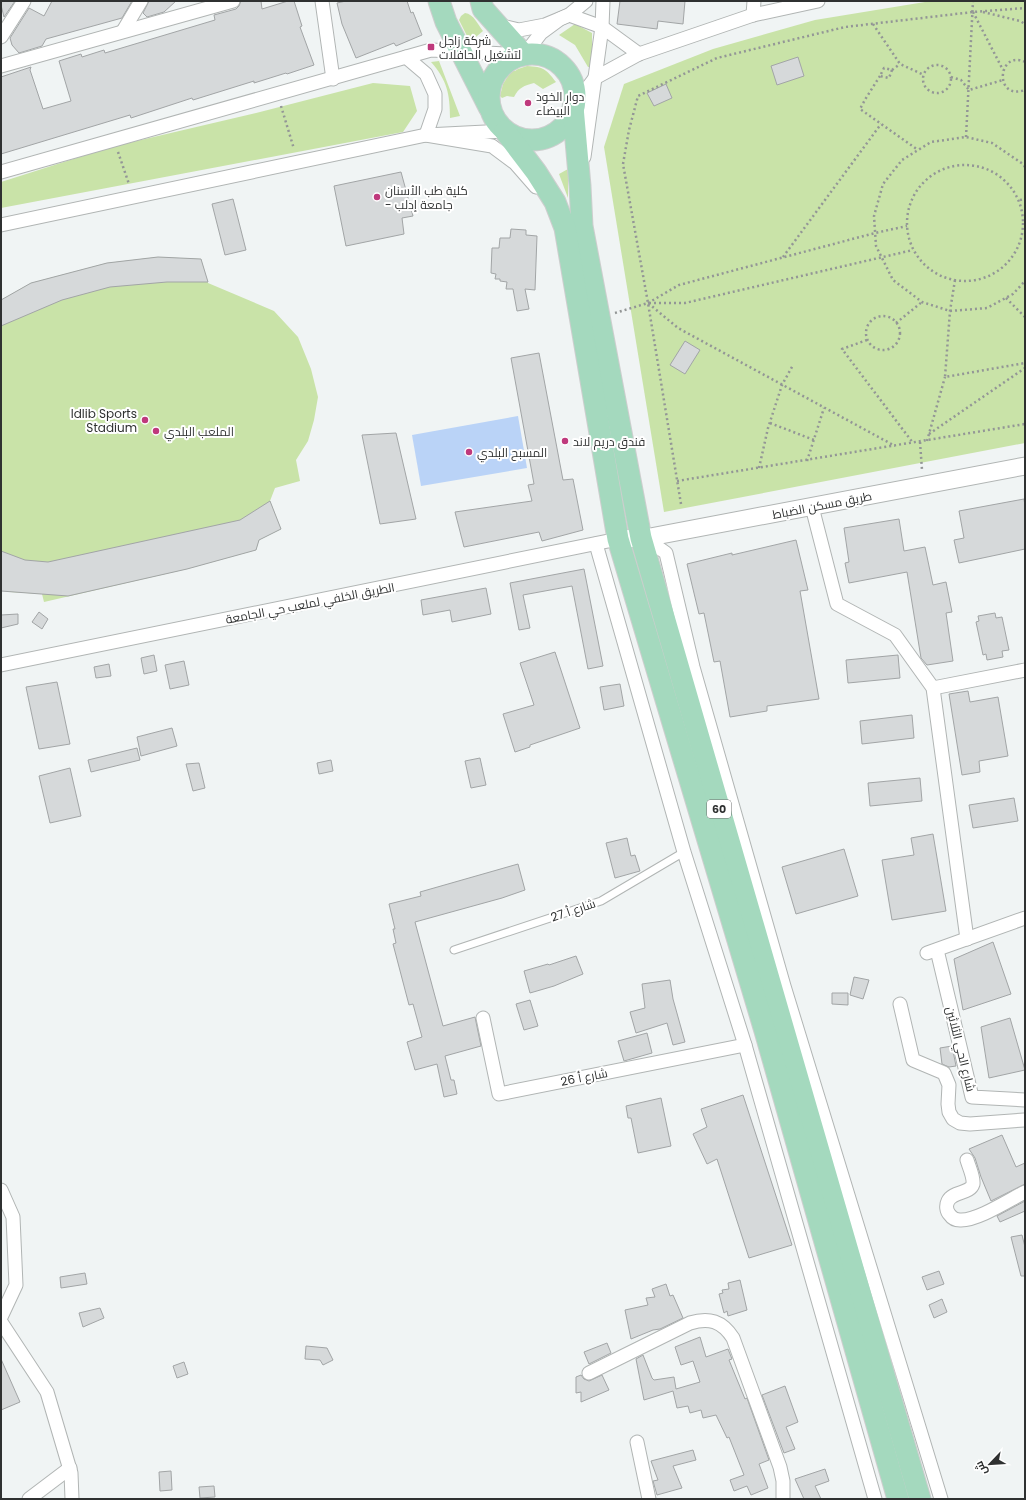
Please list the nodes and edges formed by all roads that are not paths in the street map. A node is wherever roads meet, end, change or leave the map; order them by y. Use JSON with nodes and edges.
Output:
{"nodes":[{"id":1,"x":24,"y":1,"type":"edge"},
{"id":2,"x":141,"y":1,"type":"edge"},
{"id":3,"x":233,"y":1,"type":"edge"},
{"id":4,"x":322,"y":1,"type":"edge"},
{"id":5,"x":439,"y":1,"type":"edge"},
{"id":6,"x":481,"y":1,"type":"edge"},
{"id":7,"x":586,"y":1,"type":"edge"},
{"id":8,"x":603,"y":1,"type":"edge"},
{"id":9,"x":754,"y":1,"type":"edge"},
{"id":10,"x":818,"y":1,"type":"edge"},
{"id":11,"x":569,"y":15,"type":"junction"},
{"id":12,"x":753,"y":15,"type":"junction"},
{"id":13,"x":446,"y":22,"type":"junction"},
{"id":14,"x":498,"y":25,"type":"junction"},
{"id":15,"x":602,"y":27,"type":"junction"},
{"id":16,"x":123,"y":32,"type":"junction"},
{"id":17,"x":1,"y":37,"type":"edge"},
{"id":18,"x":431,"y":50,"type":"junction"},
{"id":19,"x":461,"y":51,"type":"junction"},
{"id":20,"x":639,"y":54,"type":"junction"},
{"id":21,"x":524,"y":55,"type":"junction"},
{"id":22,"x":406,"y":56,"type":"junction"},
{"id":23,"x":1,"y":66,"type":"edge"},
{"id":24,"x":333,"y":78,"type":"junction"},
{"id":25,"x":596,"y":78,"type":"junction"},
{"id":26,"x":573,"y":107,"type":"junction"},
{"id":27,"x":491,"y":109,"type":"junction"},
{"id":28,"x":505,"y":130,"type":"junction"},
{"id":29,"x":426,"y":135,"type":"junction"},
{"id":30,"x":1,"y":172,"type":"edge"},
{"id":31,"x":580,"y":186,"type":"junction"},
{"id":32,"x":558,"y":212,"type":"junction"},
{"id":33,"x":1,"y":225,"type":"edge"},
{"id":34,"x":1025,"y":466,"type":"edge"},
{"id":35,"x":812,"y":507,"type":"junction"},
{"id":36,"x":643,"y":538,"type":"junction"},
{"id":37,"x":618,"y":539,"type":"junction"},
{"id":38,"x":596,"y":544,"type":"junction"},
{"id":39,"x":1,"y":665,"type":"edge"},
{"id":40,"x":1025,"y":670,"type":"edge"},
{"id":41,"x":933,"y":688,"type":"junction"},
{"id":42,"x":684,"y":852,"type":"junction"},
{"id":43,"x":1025,"y":918,"type":"edge"},
{"id":44,"x":967,"y":939,"type":"junction"},
{"id":45,"x":454,"y":950,"type":"dead end"},
{"id":46,"x":900,"y":1004,"type":"dead end"},
{"id":47,"x":484,"y":1018,"type":"dead end"},
{"id":48,"x":745,"y":1045,"type":"junction"},
{"id":49,"x":1020,"y":1099,"type":"edge"},
{"id":50,"x":1024,"y":1122,"type":"edge"},
{"id":51,"x":967,"y":1160,"type":"dead end"},
{"id":52,"x":1,"y":1190,"type":"edge"},
{"id":53,"x":1025,"y":1192,"type":"edge"},
{"id":54,"x":1,"y":1317,"type":"edge"},
{"id":55,"x":1,"y":1322,"type":"edge"},
{"id":56,"x":5,"y":1337,"type":"edge"},
{"id":57,"x":589,"y":1373,"type":"dead end"},
{"id":58,"x":637,"y":1442,"type":"dead end"},
{"id":59,"x":70,"y":1468,"type":"junction"},
{"id":60,"x":29,"y":1499,"type":"edge"},
{"id":61,"x":72,"y":1499,"type":"edge"},
{"id":62,"x":649,"y":1499,"type":"edge"},
{"id":63,"x":784,"y":1499,"type":"edge"},
{"id":64,"x":875,"y":1499,"type":"edge"},
{"id":65,"x":898,"y":1499,"type":"edge"},
{"id":66,"x":920,"y":1499,"type":"edge"},
{"id":67,"x":941,"y":1499,"type":"edge"}],
"edges":[{"from":1,"to":17,"type":"street"},
{"from":2,"to":16,"type":"street"},
{"from":3,"to":16,"type":"street"},
{"from":4,"to":24,"type":"street"},
{"from":5,"to":13,"type":"main road"},
{"from":6,"to":14,"type":"main road"},
{"from":7,"to":11,"type":"street"},
{"from":8,"to":15,"type":"street"},
{"from":9,"to":12,"type":"street"},
{"from":10,"to":12,"type":"street"},
{"from":11,"to":14,"type":"street"},
{"from":11,"to":15,"type":"street"},
{"from":11,"to":21,"type":"street"},
{"from":12,"to":20,"type":"street"},
{"from":13,"to":18,"type":"street"},
{"from":13,"to":19,"type":"main road"},
{"from":14,"to":21,"type":"main road"},
{"from":15,"to":20,"type":"street"},
{"from":15,"to":25,"type":"street"},
{"from":16,"to":23,"type":"street"},
{"from":18,"to":19,"type":"street"},
{"from":18,"to":22,"type":"street"},
{"from":19,"to":21,"type":"street"},
{"from":19,"to":27,"type":"main road"},
{"from":20,"to":25,"type":"street"},
{"from":21,"to":26,"type":"main road"},
{"from":21,"to":27,"type":"main road"},
{"from":22,"to":24,"type":"street"},
{"from":22,"to":29,"type":"street"},
{"from":24,"to":30,"type":"street"},
{"from":25,"to":26,"type":"street"},
{"from":25,"to":31,"type":"street"},
{"from":26,"to":28,"type":"main road"},
{"from":26,"to":31,"type":"main road","number":"60"},
{"from":27,"to":28,"type":"main road"},
{"from":28,"to":29,"type":"street"},
{"from":28,"to":32,"type":"main road","number":"60"},
{"from":29,"to":32,"type":"street"},
{"from":29,"to":33,"type":"street"},
{"from":31,"to":36,"type":"main road","number":"60"},
{"from":32,"to":37,"type":"main road","number":"60"},
{"from":34,"to":35,"type":"street","name":"طريق مسكن الضباط"},
{"from":35,"to":36,"type":"street","name":"طريق مسكن الضباط"},
{"from":35,"to":41,"type":"street"},
{"from":36,"to":37,"type":"street","name":"طريق مسكن الضباط"},
{"from":36,"to":66,"type":"main road","number":"60"},
{"from":36,"to":67,"type":"street"},
{"from":37,"to":38,"type":"street","name":"الطريق الخلفي لملعب حي الجامعة"},
{"from":37,"to":65,"type":"main road","number":"60"},
{"from":38,"to":39,"type":"street","name":"الطريق الخلفي لملعب حي الجامعة"},
{"from":38,"to":42,"type":"street"},
{"from":40,"to":41,"type":"street"},
{"from":41,"to":44,"type":"street"},
{"from":42,"to":45,"type":"lane","name":"شارع أ 27"},
{"from":42,"to":48,"type":"street"},
{"from":43,"to":44,"type":"street"},
{"from":44,"to":49,"type":"street","name":"شارع الحي الثلاثين"},
{"from":46,"to":50,"type":"street"},
{"from":47,"to":48,"type":"street","name":"شارع أ 26"},
{"from":48,"to":64,"type":"street"},
{"from":49,"to":50,"type":"street"},
{"from":51,"to":53,"type":"street"},
{"from":52,"to":54,"type":"street"},
{"from":55,"to":56,"type":"street"},
{"from":56,"to":59,"type":"street"},
{"from":57,"to":63,"type":"street"},
{"from":58,"to":62,"type":"street"},
{"from":59,"to":60,"type":"street"},
{"from":59,"to":61,"type":"street"}]}
